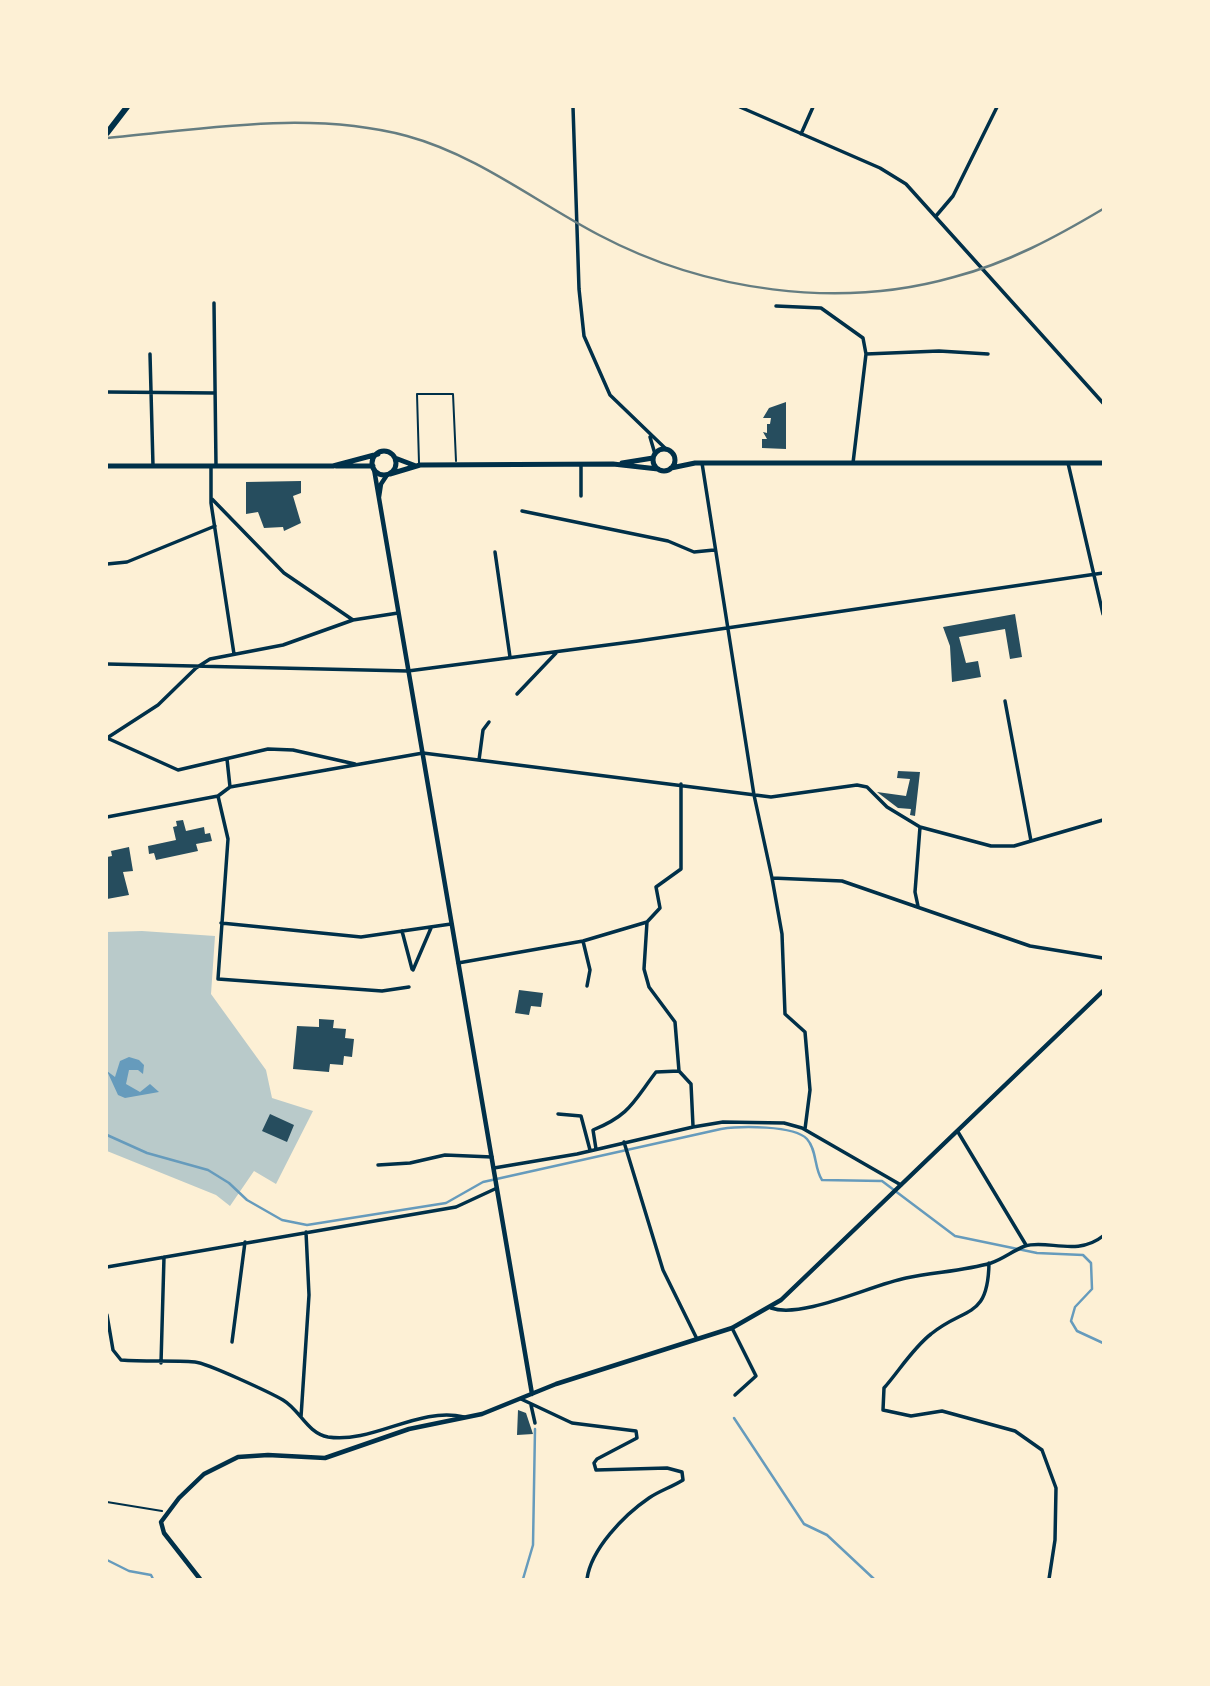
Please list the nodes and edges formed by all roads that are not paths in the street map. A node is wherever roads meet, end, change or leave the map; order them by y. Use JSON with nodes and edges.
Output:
{"nodes":[{"id":1,"x":127,"y":107,"type":"edge"},
{"id":2,"x":573,"y":107,"type":"edge"},
{"id":3,"x":740,"y":107,"type":"edge"},
{"id":4,"x":813,"y":107,"type":"edge"},
{"id":5,"x":997,"y":107,"type":"edge"},
{"id":6,"x":109,"y":130,"type":"edge"},
{"id":7,"x":801,"y":134,"type":"junction"},
{"id":8,"x":936,"y":216,"type":"junction"},
{"id":9,"x":214,"y":303,"type":"dead end"},
{"id":10,"x":776,"y":306,"type":"dead end"},
{"id":11,"x":150,"y":354,"type":"dead end"},
{"id":12,"x":866,"y":354,"type":"junction"},
{"id":13,"x":988,"y":354,"type":"dead end"},
{"id":14,"x":107,"y":392,"type":"edge"},
{"id":15,"x":151,"y":393,"type":"junction"},
{"id":16,"x":215,"y":393,"type":"junction"},
{"id":17,"x":1103,"y":402,"type":"edge"},
{"id":18,"x":650,"y":435,"type":"junction"},
{"id":19,"x":666,"y":449,"type":"junction"},
{"id":20,"x":378,"y":454,"type":"junction"},
{"id":21,"x":654,"y":456,"type":"junction"},
{"id":22,"x":674,"y":457,"type":"junction"},
{"id":23,"x":395,"y":458,"type":"junction"},
{"id":24,"x":1068,"y":462,"type":"junction"},
{"id":25,"x":695,"y":463,"type":"junction"},
{"id":26,"x":702,"y":463,"type":"junction"},
{"id":27,"x":853,"y":463,"type":"junction"},
{"id":28,"x":1103,"y":463,"type":"edge"},
{"id":29,"x":581,"y":464,"type":"junction"},
{"id":30,"x":613,"y":464,"type":"junction"},
{"id":31,"x":418,"y":465,"type":"junction"},
{"id":32,"x":107,"y":466,"type":"edge"},
{"id":33,"x":153,"y":466,"type":"junction"},
{"id":34,"x":213,"y":466,"type":"junction"},
{"id":35,"x":333,"y":466,"type":"junction"},
{"id":36,"x":457,"y":466,"type":"junction"},
{"id":37,"x":373,"y":468,"type":"junction"},
{"id":38,"x":671,"y":468,"type":"junction"},
{"id":39,"x":658,"y":469,"type":"junction"},
{"id":40,"x":389,"y":474,"type":"junction"},
{"id":41,"x":581,"y":496,"type":"dead end"},
{"id":42,"x":211,"y":498,"type":"junction"},
{"id":43,"x":379,"y":498,"type":"junction"},
{"id":44,"x":522,"y":511,"type":"dead end"},
{"id":45,"x":215,"y":526,"type":"junction"},
{"id":46,"x":714,"y":550,"type":"junction"},
{"id":47,"x":495,"y":552,"type":"dead end"},
{"id":48,"x":107,"y":564,"type":"edge"},
{"id":49,"x":1103,"y":573,"type":"edge"},
{"id":50,"x":1093,"y":575,"type":"junction"},
{"id":51,"x":398,"y":613,"type":"junction"},
{"id":52,"x":1103,"y":614,"type":"edge"},
{"id":53,"x":353,"y":620,"type":"junction"},
{"id":54,"x":729,"y":628,"type":"junction"},
{"id":55,"x":558,"y":652,"type":"junction"},
{"id":56,"x":234,"y":654,"type":"junction"},
{"id":57,"x":510,"y":657,"type":"junction"},
{"id":58,"x":107,"y":664,"type":"edge"},
{"id":59,"x":196,"y":668,"type":"junction"},
{"id":60,"x":408,"y":671,"type":"junction"},
{"id":61,"x":517,"y":694,"type":"dead end"},
{"id":62,"x":1005,"y":701,"type":"dead end"},
{"id":63,"x":489,"y":722,"type":"dead end"},
{"id":64,"x":107,"y":738,"type":"edge"},
{"id":65,"x":423,"y":753,"type":"junction"},
{"id":66,"x":227,"y":759,"type":"junction"},
{"id":67,"x":479,"y":761,"type":"junction"},
{"id":68,"x":357,"y":765,"type":"junction"},
{"id":69,"x":681,"y":784,"type":"junction"},
{"id":70,"x":230,"y":787,"type":"junction"},
{"id":71,"x":754,"y":795,"type":"junction"},
{"id":72,"x":218,"y":796,"type":"junction"},
{"id":73,"x":107,"y":817,"type":"edge"},
{"id":74,"x":1103,"y":820,"type":"edge"},
{"id":75,"x":920,"y":827,"type":"junction"},
{"id":76,"x":1031,"y":841,"type":"junction"},
{"id":77,"x":772,"y":878,"type":"junction"},
{"id":78,"x":918,"y":906,"type":"junction"},
{"id":79,"x":647,"y":922,"type":"junction"},
{"id":80,"x":221,"y":923,"type":"junction"},
{"id":81,"x":451,"y":924,"type":"junction"},
{"id":82,"x":431,"y":928,"type":"junction"},
{"id":83,"x":402,"y":931,"type":"junction"},
{"id":84,"x":583,"y":941,"type":"junction"},
{"id":85,"x":1103,"y":958,"type":"edge"},
{"id":86,"x":458,"y":963,"type":"junction"},
{"id":87,"x":587,"y":986,"type":"dead end"},
{"id":88,"x":409,"y":987,"type":"dead end"},
{"id":89,"x":1103,"y":991,"type":"edge"},
{"id":90,"x":679,"y":1071,"type":"junction"},
{"id":91,"x":558,"y":1114,"type":"dead end"},
{"id":92,"x":692,"y":1127,"type":"junction"},
{"id":93,"x":804,"y":1129,"type":"junction"},
{"id":94,"x":958,"y":1132,"type":"junction"},
{"id":95,"x":624,"y":1142,"type":"junction"},
{"id":96,"x":597,"y":1149,"type":"junction"},
{"id":97,"x":590,"y":1150,"type":"junction"},
{"id":98,"x":492,"y":1157,"type":"junction"},
{"id":99,"x":379,"y":1165,"type":"dead end"},
{"id":100,"x":494,"y":1168,"type":"junction"},
{"id":101,"x":899,"y":1187,"type":"junction"},
{"id":102,"x":498,"y":1188,"type":"junction"},
{"id":103,"x":306,"y":1232,"type":"junction"},
{"id":104,"x":1103,"y":1236,"type":"edge"},
{"id":105,"x":245,"y":1242,"type":"junction"},
{"id":106,"x":1026,"y":1245,"type":"junction"},
{"id":107,"x":164,"y":1256,"type":"junction"},
{"id":108,"x":989,"y":1264,"type":"junction"},
{"id":109,"x":107,"y":1267,"type":"edge"},
{"id":110,"x":771,"y":1308,"type":"junction"},
{"id":111,"x":107,"y":1315,"type":"edge"},
{"id":112,"x":732,"y":1328,"type":"junction"},
{"id":113,"x":697,"y":1339,"type":"junction"},
{"id":114,"x":232,"y":1342,"type":"dead end"},
{"id":115,"x":161,"y":1363,"type":"junction"},
{"id":116,"x":532,"y":1394,"type":"junction"},
{"id":117,"x":735,"y":1395,"type":"dead end"},
{"id":118,"x":521,"y":1399,"type":"junction"},
{"id":119,"x":531,"y":1405,"type":"junction"},
{"id":120,"x":300,"y":1417,"type":"junction"},
{"id":121,"x":464,"y":1417,"type":"junction"},
{"id":122,"x":535,"y":1423,"type":"dead end"},
{"id":123,"x":200,"y":1579,"type":"edge"},
{"id":124,"x":587,"y":1579,"type":"edge"},
{"id":125,"x":1049,"y":1579,"type":"edge"}],
"edges":[{"from":1,"to":6,"type":"highway"},
{"from":2,"to":18,"type":"street"},
{"from":3,"to":7,"type":"street"},
{"from":4,"to":7,"type":"street"},
{"from":5,"to":8,"type":"street"},
{"from":7,"to":8,"type":"street"},
{"from":8,"to":17,"type":"street"},
{"from":9,"to":16,"type":"street"},
{"from":10,"to":12,"type":"street"},
{"from":11,"to":15,"type":"street"},
{"from":12,"to":13,"type":"street"},
{"from":12,"to":27,"type":"street"},
{"from":14,"to":15,"type":"street"},
{"from":15,"to":16,"type":"street"},
{"from":15,"to":33,"type":"street"},
{"from":16,"to":34,"type":"street"},
{"from":18,"to":19,"type":"street"},
{"from":18,"to":21,"type":"street"},
{"from":19,"to":21,"type":"main road"},
{"from":19,"to":22,"type":"main road"},
{"from":20,"to":23,"type":"main road"},
{"from":20,"to":35,"type":"main road"},
{"from":20,"to":37,"type":"main road"},
{"from":21,"to":30,"type":"main road"},
{"from":21,"to":39,"type":"main road"},
{"from":22,"to":25,"type":"main road"},
{"from":22,"to":38,"type":"main road"},
{"from":23,"to":31,"type":"main road"},
{"from":23,"to":40,"type":"main road"},
{"from":24,"to":27,"type":"main road"},
{"from":24,"to":28,"type":"main road"},
{"from":24,"to":50,"type":"street"},
{"from":25,"to":26,"type":"main road"},
{"from":25,"to":38,"type":"main road"},
{"from":26,"to":27,"type":"main road"},
{"from":26,"to":46,"type":"street"},
{"from":29,"to":30,"type":"main road"},
{"from":29,"to":36,"type":"main road"},
{"from":29,"to":41,"type":"street"},
{"from":30,"to":39,"type":"main road"},
{"from":31,"to":36,"type":"main road"},
{"from":31,"to":36,"type":"lane"},
{"from":31,"to":40,"type":"main road"},
{"from":32,"to":33,"type":"main road"},
{"from":33,"to":34,"type":"main road"},
{"from":34,"to":35,"type":"main road"},
{"from":34,"to":42,"type":"street"},
{"from":35,"to":37,"type":"main road"},
{"from":37,"to":40,"type":"main road"},
{"from":37,"to":43,"type":"street"},
{"from":38,"to":39,"type":"main road"},
{"from":40,"to":43,"type":"street"},
{"from":42,"to":45,"type":"street"},
{"from":42,"to":53,"type":"street"},
{"from":43,"to":51,"type":"street"},
{"from":44,"to":46,"type":"street"},
{"from":45,"to":48,"type":"street"},
{"from":45,"to":56,"type":"street"},
{"from":46,"to":54,"type":"street"},
{"from":47,"to":57,"type":"street"},
{"from":49,"to":50,"type":"street"},
{"from":50,"to":52,"type":"street"},
{"from":50,"to":54,"type":"street"},
{"from":51,"to":53,"type":"street"},
{"from":51,"to":60,"type":"street"},
{"from":53,"to":56,"type":"street"},
{"from":54,"to":55,"type":"street"},
{"from":54,"to":71,"type":"street"},
{"from":55,"to":57,"type":"street"},
{"from":55,"to":61,"type":"street"},
{"from":56,"to":59,"type":"street"},
{"from":57,"to":60,"type":"street"},
{"from":58,"to":59,"type":"street"},
{"from":59,"to":60,"type":"street"},
{"from":59,"to":64,"type":"street"},
{"from":60,"to":65,"type":"street"},
{"from":62,"to":76,"type":"street"},
{"from":63,"to":67,"type":"street"},
{"from":64,"to":66,"type":"street"},
{"from":65,"to":67,"type":"street"},
{"from":65,"to":68,"type":"street"},
{"from":65,"to":81,"type":"street"},
{"from":66,"to":68,"type":"street"},
{"from":66,"to":70,"type":"street"},
{"from":67,"to":69,"type":"street"},
{"from":68,"to":70,"type":"street"},
{"from":69,"to":71,"type":"street"},
{"from":69,"to":79,"type":"street"},
{"from":70,"to":72,"type":"street"},
{"from":71,"to":75,"type":"street"},
{"from":71,"to":77,"type":"street"},
{"from":72,"to":73,"type":"street"},
{"from":72,"to":80,"type":"street"},
{"from":74,"to":76,"type":"street"},
{"from":75,"to":76,"type":"street"},
{"from":75,"to":78,"type":"street"},
{"from":77,"to":78,"type":"street"},
{"from":77,"to":93,"type":"street"},
{"from":78,"to":85,"type":"street"},
{"from":79,"to":84,"type":"street"},
{"from":79,"to":90,"type":"street"},
{"from":80,"to":83,"type":"street"},
{"from":80,"to":88,"type":"street"},
{"from":81,"to":82,"type":"street"},
{"from":81,"to":86,"type":"street"},
{"from":82,"to":83,"type":"street"},
{"from":82,"to":83,"type":"street"},
{"from":84,"to":86,"type":"street"},
{"from":84,"to":87,"type":"street"},
{"from":86,"to":98,"type":"street"},
{"from":89,"to":94,"type":"street"},
{"from":90,"to":92,"type":"street"},
{"from":90,"to":96,"type":"street"},
{"from":91,"to":97,"type":"street"},
{"from":92,"to":93,"type":"street"},
{"from":92,"to":95,"type":"street"},
{"from":93,"to":101,"type":"street"},
{"from":94,"to":101,"type":"street"},
{"from":94,"to":106,"type":"street"},
{"from":95,"to":96,"type":"street"},
{"from":95,"to":113,"type":"street"},
{"from":96,"to":97,"type":"street"},
{"from":97,"to":100,"type":"street"},
{"from":98,"to":99,"type":"street"},
{"from":98,"to":100,"type":"street"},
{"from":100,"to":102,"type":"street"},
{"from":101,"to":110,"type":"street"},
{"from":102,"to":103,"type":"street"},
{"from":102,"to":116,"type":"street"},
{"from":103,"to":105,"type":"street"},
{"from":103,"to":120,"type":"street"},
{"from":104,"to":106,"type":"street"},
{"from":105,"to":107,"type":"street"},
{"from":105,"to":114,"type":"street"},
{"from":106,"to":108,"type":"street"},
{"from":107,"to":109,"type":"street"},
{"from":107,"to":115,"type":"street"},
{"from":108,"to":110,"type":"street"},
{"from":108,"to":125,"type":"street"},
{"from":110,"to":112,"type":"street"},
{"from":111,"to":115,"type":"street"},
{"from":112,"to":113,"type":"street"},
{"from":112,"to":117,"type":"street"},
{"from":113,"to":116,"type":"street"},
{"from":115,"to":120,"type":"street"},
{"from":116,"to":118,"type":"street"},
{"from":118,"to":119,"type":"street"},
{"from":118,"to":121,"type":"street"},
{"from":119,"to":122,"type":"street"},
{"from":119,"to":124,"type":"street"},
{"from":120,"to":121,"type":"street"},
{"from":121,"to":123,"type":"street"}]}
